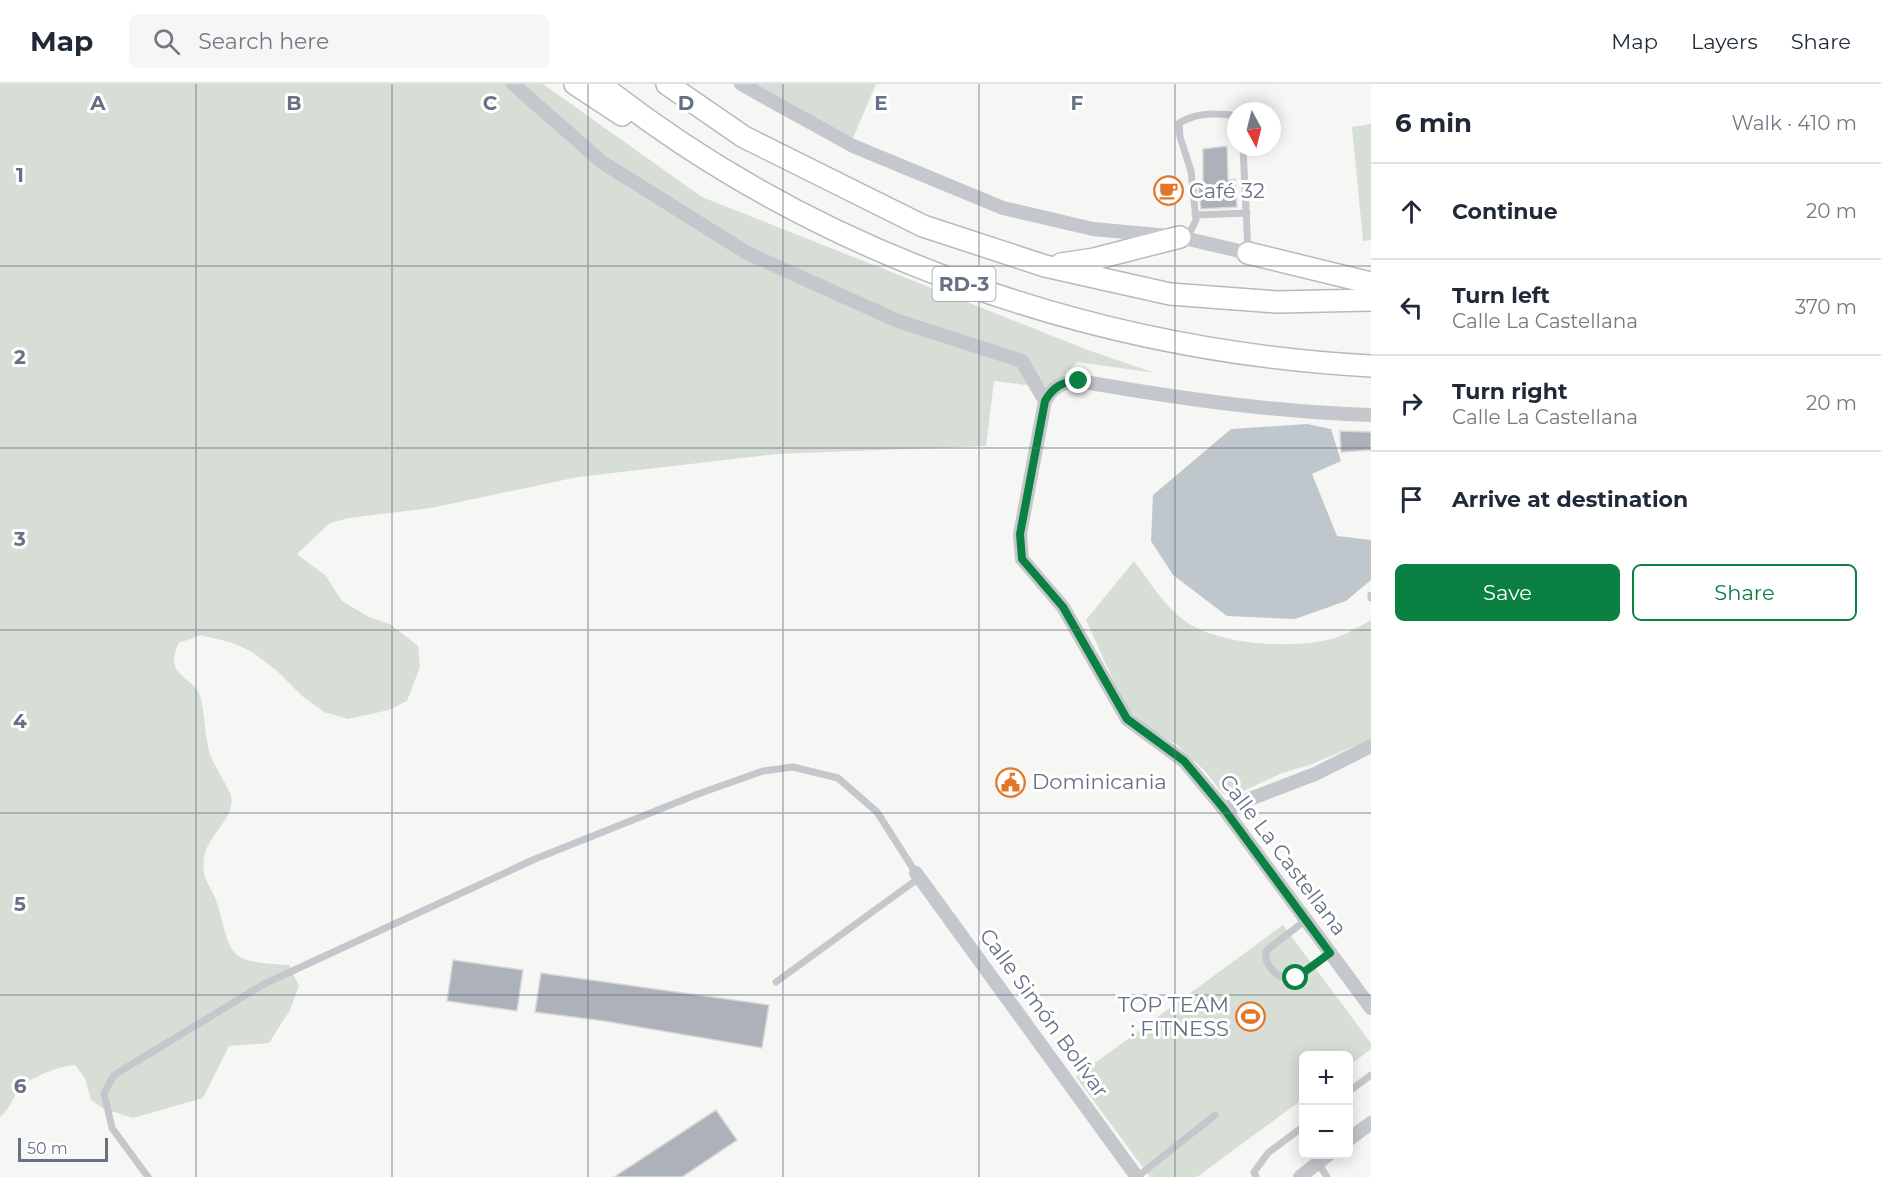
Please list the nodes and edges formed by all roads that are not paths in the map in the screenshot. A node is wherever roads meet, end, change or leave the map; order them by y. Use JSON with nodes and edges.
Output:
{"nodes":[{"id":1,"x":513,"y":84,"type":"edge"},
{"id":2,"x":575,"y":84,"type":"edge"},
{"id":3,"x":600,"y":84,"type":"edge"},
{"id":4,"x":667,"y":84,"type":"edge"},
{"id":5,"x":741,"y":84,"type":"edge"},
{"id":6,"x":1227,"y":114,"type":"edge"},
{"id":7,"x":670,"y":136,"type":"junction"},
{"id":8,"x":1244,"y":156,"type":"edge"},
{"id":9,"x":1247,"y":213,"type":"junction"},
{"id":10,"x":1195,"y":215,"type":"junction"},
{"id":11,"x":1180,"y":237,"type":"junction"},
{"id":12,"x":1248,"y":254,"type":"junction"},
{"id":13,"x":1046,"y":266,"type":"junction"},
{"id":14,"x":1371,"y":283,"type":"edge"},
{"id":15,"x":1371,"y":300,"type":"edge"},
{"id":16,"x":1371,"y":366,"type":"edge"},
{"id":17,"x":1045,"y":401,"type":"junction"},
{"id":18,"x":1371,"y":415,"type":"edge"},
{"id":19,"x":1371,"y":746,"type":"edge"},
{"id":20,"x":1224,"y":809,"type":"junction"},
{"id":21,"x":917,"y":875,"type":"junction"},
{"id":22,"x":1306,"y":920,"type":"junction"},
{"id":23,"x":1330,"y":953,"type":"junction"},
{"id":24,"x":776,"y":982,"type":"dead end"},
{"id":25,"x":1371,"y":1008,"type":"edge"},
{"id":26,"x":1371,"y":1075,"type":"edge"},
{"id":27,"x":1353,"y":1088,"type":"edge"},
{"id":28,"x":1215,"y":1115,"type":"dead end"},
{"id":29,"x":1371,"y":1123,"type":"edge"},
{"id":30,"x":1299,"y":1130,"type":"edge"},
{"id":31,"x":1353,"y":1136,"type":"edge"},
{"id":32,"x":1324,"y":1159,"type":"edge"},
{"id":33,"x":1318,"y":1163,"type":"junction"},
{"id":34,"x":148,"y":1177,"type":"edge"},
{"id":35,"x":1137,"y":1177,"type":"edge"},
{"id":36,"x":1256,"y":1177,"type":"edge"},
{"id":37,"x":1300,"y":1177,"type":"edge"},
{"id":38,"x":1327,"y":1177,"type":"edge"}],
"edges":[{"from":1,"to":17,"type":"street"},
{"from":2,"to":7,"type":"highway"},
{"from":3,"to":7,"type":"highway","number":"RD-3"},
{"from":4,"to":13,"type":"highway","number":"RD-3"},
{"from":5,"to":11,"type":"street"},
{"from":6,"to":10,"type":"lane"},
{"from":7,"to":16,"type":"highway","number":"RD-3"},
{"from":8,"to":9,"type":"lane"},
{"from":9,"to":10,"type":"lane"},
{"from":9,"to":12,"type":"lane"},
{"from":10,"to":11,"type":"lane"},
{"from":11,"to":12,"type":"street"},
{"from":11,"to":13,"type":"highway"},
{"from":12,"to":14,"type":"highway"},
{"from":13,"to":15,"type":"highway","number":"RD-3"},
{"from":17,"to":18,"type":"street"},
{"from":17,"to":20,"type":"street","name":"Calle La Castellana"},
{"from":19,"to":20,"type":"street"},
{"from":20,"to":22,"type":"street","name":"Calle La Castellana"},
{"from":21,"to":24,"type":"lane"},
{"from":21,"to":34,"type":"lane"},
{"from":21,"to":35,"type":"street","name":"Calle Simón Bolívar"},
{"from":22,"to":23,"type":"street","name":"Calle La Castellana"},
{"from":22,"to":23,"type":"lane"},
{"from":23,"to":25,"type":"street","name":"Calle La Castellana"},
{"from":26,"to":27,"type":"lane"},
{"from":28,"to":35,"type":"lane"},
{"from":29,"to":31,"type":"street"},
{"from":30,"to":36,"type":"lane"},
{"from":32,"to":33,"type":"street"},
{"from":33,"to":37,"type":"street"},
{"from":33,"to":38,"type":"lane"}]}
